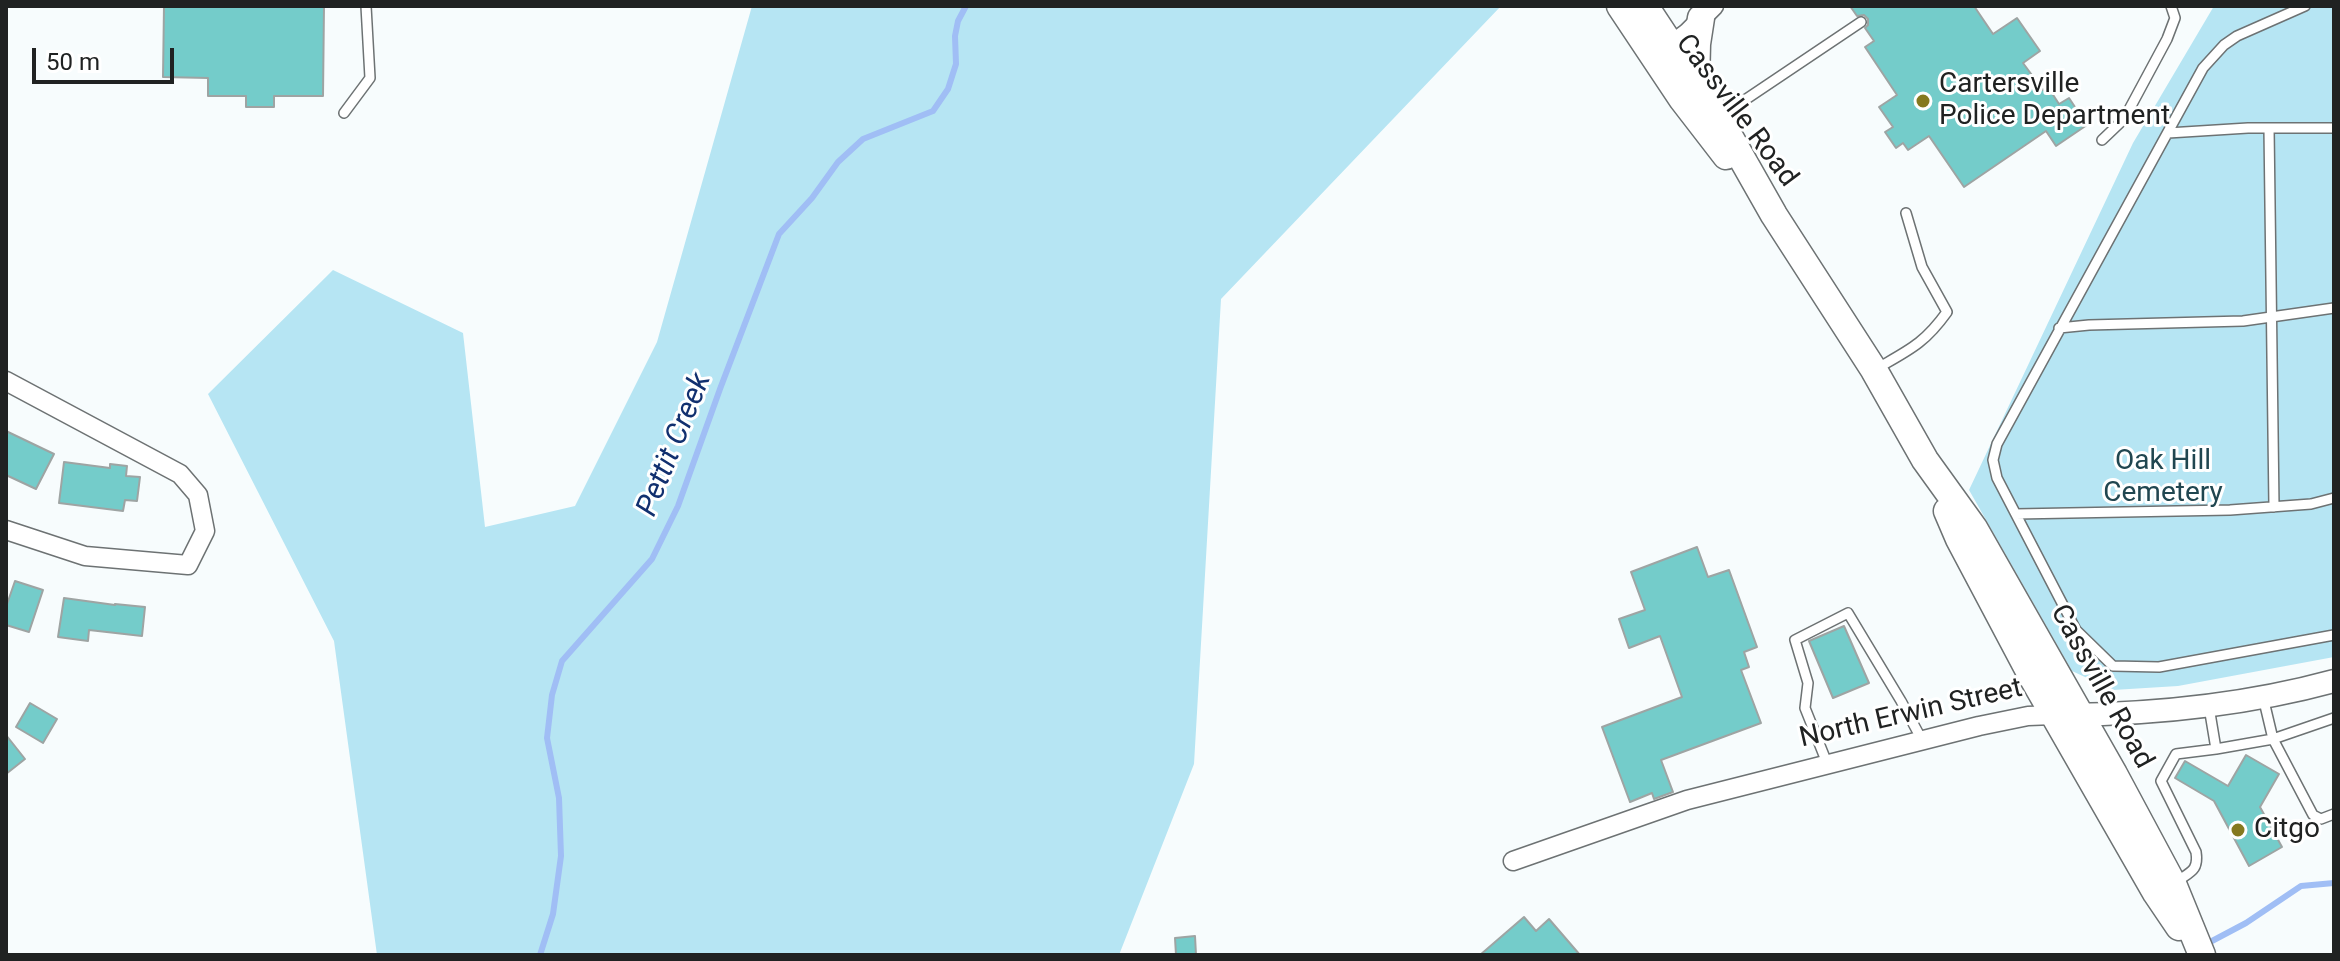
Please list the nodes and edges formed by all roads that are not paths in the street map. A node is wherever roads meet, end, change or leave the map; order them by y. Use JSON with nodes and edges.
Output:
{"nodes":[{"id":1,"x":366,"y":6,"type":"edge"},
{"id":2,"x":1620,"y":6,"type":"edge"},
{"id":3,"x":1645,"y":6,"type":"edge"},
{"id":4,"x":2171,"y":6,"type":"edge"},
{"id":5,"x":2305,"y":6,"type":"edge"},
{"id":6,"x":1707,"y":12,"type":"edge"},
{"id":7,"x":1861,"y":22,"type":"dead end"},
{"id":8,"x":1663,"y":51,"type":"junction"},
{"id":9,"x":1696,"y":83,"type":"junction"},
{"id":10,"x":344,"y":113,"type":"dead end"},
{"id":11,"x":1719,"y":118,"type":"junction"},
{"id":12,"x":2269,"y":128,"type":"junction"},
{"id":13,"x":2334,"y":128,"type":"edge"},
{"id":14,"x":2168,"y":133,"type":"junction"},
{"id":15,"x":2102,"y":140,"type":"dead end"},
{"id":16,"x":1906,"y":213,"type":"dead end"},
{"id":17,"x":1774,"y":215,"type":"junction"},
{"id":18,"x":2334,"y":308,"type":"edge"},
{"id":19,"x":2271,"y":317,"type":"junction"},
{"id":20,"x":2059,"y":328,"type":"junction"},
{"id":21,"x":1874,"y":370,"type":"junction"},
{"id":22,"x":6,"y":381,"type":"edge"},
{"id":23,"x":2334,"y":498,"type":"edge"},
{"id":24,"x":2274,"y":507,"type":"junction"},
{"id":25,"x":2016,"y":514,"type":"junction"},
{"id":26,"x":6,"y":531,"type":"edge"},
{"id":27,"x":2334,"y":635,"type":"edge"},
{"id":28,"x":2334,"y":681,"type":"edge"},
{"id":29,"x":2263,"y":696,"type":"junction"},
{"id":30,"x":2209,"y":707,"type":"junction"},
{"id":31,"x":2067,"y":715,"type":"junction"},
{"id":32,"x":2334,"y":718,"type":"edge"},
{"id":33,"x":2273,"y":739,"type":"junction"},
{"id":34,"x":1922,"y":740,"type":"junction"},
{"id":35,"x":2216,"y":749,"type":"junction"},
{"id":36,"x":1827,"y":763,"type":"junction"},
{"id":37,"x":2334,"y":814,"type":"edge"},
{"id":38,"x":1513,"y":861,"type":"dead end"},
{"id":39,"x":2173,"y":884,"type":"junction"},
{"id":40,"x":2201,"y":955,"type":"edge"}],
"edges":[{"from":1,"to":10,"type":"lane"},
{"from":2,"to":8,"type":"main road","name":"Cassville Road"},
{"from":3,"to":8,"type":"main road","name":"Cassville Road"},
{"from":4,"to":15,"type":"lane"},
{"from":5,"to":14,"type":"lane"},
{"from":6,"to":8,"type":"street"},
{"from":6,"to":9,"type":"main road"},
{"from":7,"to":11,"type":"lane"},
{"from":8,"to":9,"type":"main road","name":"Cassville Road"},
{"from":8,"to":17,"type":"main road","name":"Cassville Road"},
{"from":9,"to":11,"type":"main road","name":"Cassville Road"},
{"from":11,"to":17,"type":"main road","name":"Cassville Road"},
{"from":12,"to":13,"type":"lane"},
{"from":12,"to":14,"type":"lane"},
{"from":12,"to":19,"type":"lane"},
{"from":14,"to":20,"type":"lane"},
{"from":16,"to":21,"type":"lane"},
{"from":17,"to":21,"type":"main road","name":"Cassville Road"},
{"from":18,"to":19,"type":"lane"},
{"from":19,"to":20,"type":"lane"},
{"from":19,"to":24,"type":"lane"},
{"from":20,"to":25,"type":"lane"},
{"from":21,"to":31,"type":"main road","name":"Cassville Road"},
{"from":22,"to":26,"type":"street"},
{"from":23,"to":24,"type":"lane"},
{"from":24,"to":25,"type":"lane"},
{"from":25,"to":27,"type":"lane"},
{"from":28,"to":29,"type":"street","name":"North Erwin Street"},
{"from":29,"to":30,"type":"street","name":"North Erwin Street"},
{"from":29,"to":33,"type":"lane"},
{"from":30,"to":31,"type":"street","name":"North Erwin Street"},
{"from":30,"to":35,"type":"lane"},
{"from":31,"to":34,"type":"street","name":"North Erwin Street"},
{"from":31,"to":39,"type":"main road","name":"Cassville Road"},
{"from":31,"to":40,"type":"main road","name":"Cassville Road"},
{"from":32,"to":33,"type":"lane"},
{"from":33,"to":35,"type":"lane"},
{"from":33,"to":37,"type":"lane"},
{"from":34,"to":36,"type":"street","name":"North Erwin Street"},
{"from":34,"to":36,"type":"lane"},
{"from":35,"to":39,"type":"lane"},
{"from":36,"to":38,"type":"street","name":"North Erwin Street"},
{"from":39,"to":40,"type":"main road","name":"Cassville Road"}]}
